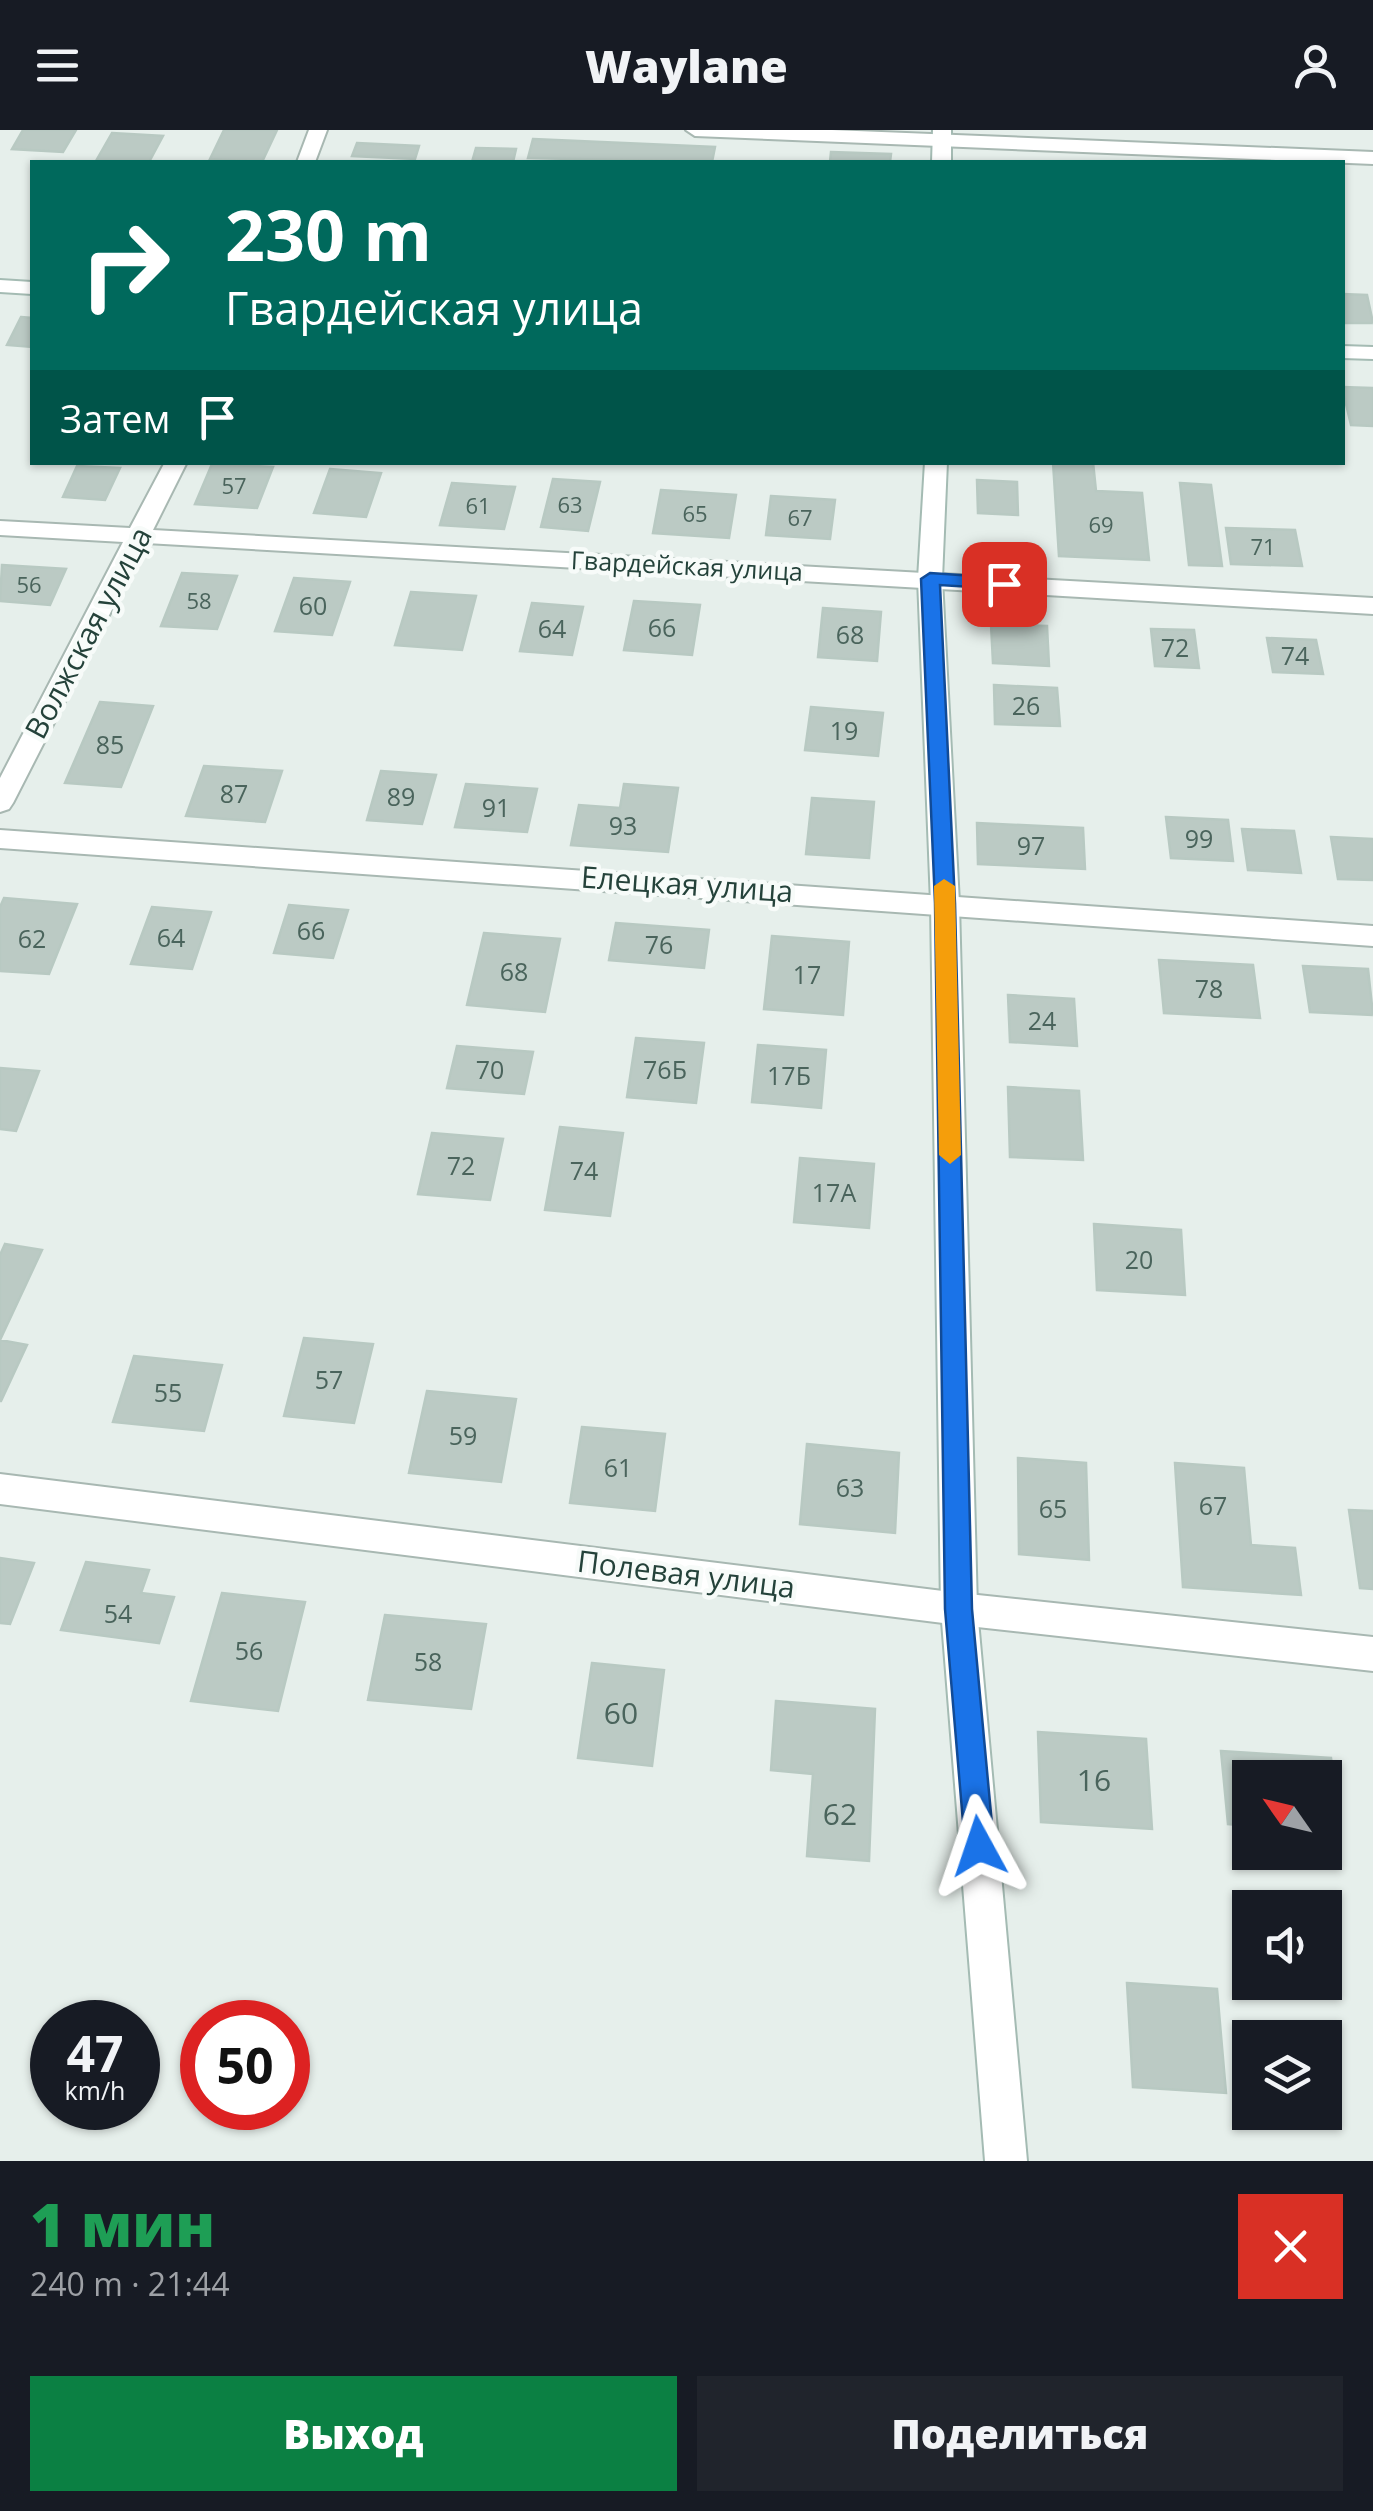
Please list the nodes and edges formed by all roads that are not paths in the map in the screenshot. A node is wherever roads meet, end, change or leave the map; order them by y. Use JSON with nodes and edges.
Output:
{"nodes":[{"id":1,"x":318,"y":130,"type":"edge"},
{"id":2,"x":695,"y":130,"type":"edge"},
{"id":3,"x":942,"y":136,"type":"edge"},
{"id":4,"x":1373,"y":158,"type":"edge"},
{"id":5,"x":307,"y":160,"type":"edge"},
{"id":6,"x":0,"y":286,"type":"edge"},
{"id":7,"x":30,"y":288,"type":"edge"},
{"id":8,"x":1345,"y":352,"type":"edge"},
{"id":9,"x":1373,"y":353,"type":"edge"},
{"id":10,"x":175,"y":465,"type":"edge"},
{"id":11,"x":936,"y":465,"type":"edge"},
{"id":12,"x":0,"y":528,"type":"edge"},
{"id":13,"x":140,"y":538,"type":"junction"},
{"id":14,"x":930,"y":579,"type":"junction"},
{"id":15,"x":1373,"y":606,"type":"edge"},
{"id":16,"x":0,"y":803,"type":"edge"},
{"id":17,"x":0,"y":839,"type":"edge"},
{"id":18,"x":945,"y":903,"type":"junction"},
{"id":19,"x":1373,"y":936,"type":"edge"},
{"id":20,"x":0,"y":1489,"type":"edge"},
{"id":21,"x":959,"y":1609,"type":"junction"},
{"id":22,"x":1373,"y":1654,"type":"edge"},
{"id":23,"x":1006,"y":2161,"type":"edge"}],
"edges":[{"from":1,"to":5,"type":"street"},
{"from":2,"to":3,"type":"street"},
{"from":3,"to":4,"type":"street"},
{"from":6,"to":7,"type":"street"},
{"from":8,"to":9,"type":"street"},
{"from":10,"to":13,"type":"street","name":"Волжская улица"},
{"from":11,"to":14,"type":"street"},
{"from":12,"to":13,"type":"street","name":"Гвардейская улица"},
{"from":13,"to":14,"type":"street","name":"Гвардейская улица"},
{"from":13,"to":16,"type":"street","name":"Волжская улица"},
{"from":14,"to":15,"type":"street","name":"Гвардейская улица"},
{"from":14,"to":18,"type":"street"},
{"from":17,"to":18,"type":"street","name":"Елецкая улица"},
{"from":18,"to":19,"type":"street","name":"Елецкая улица"},
{"from":18,"to":21,"type":"street"},
{"from":20,"to":21,"type":"street","name":"Полевая улица"},
{"from":21,"to":22,"type":"street","name":"Полевая улица"},
{"from":21,"to":23,"type":"street"}]}
